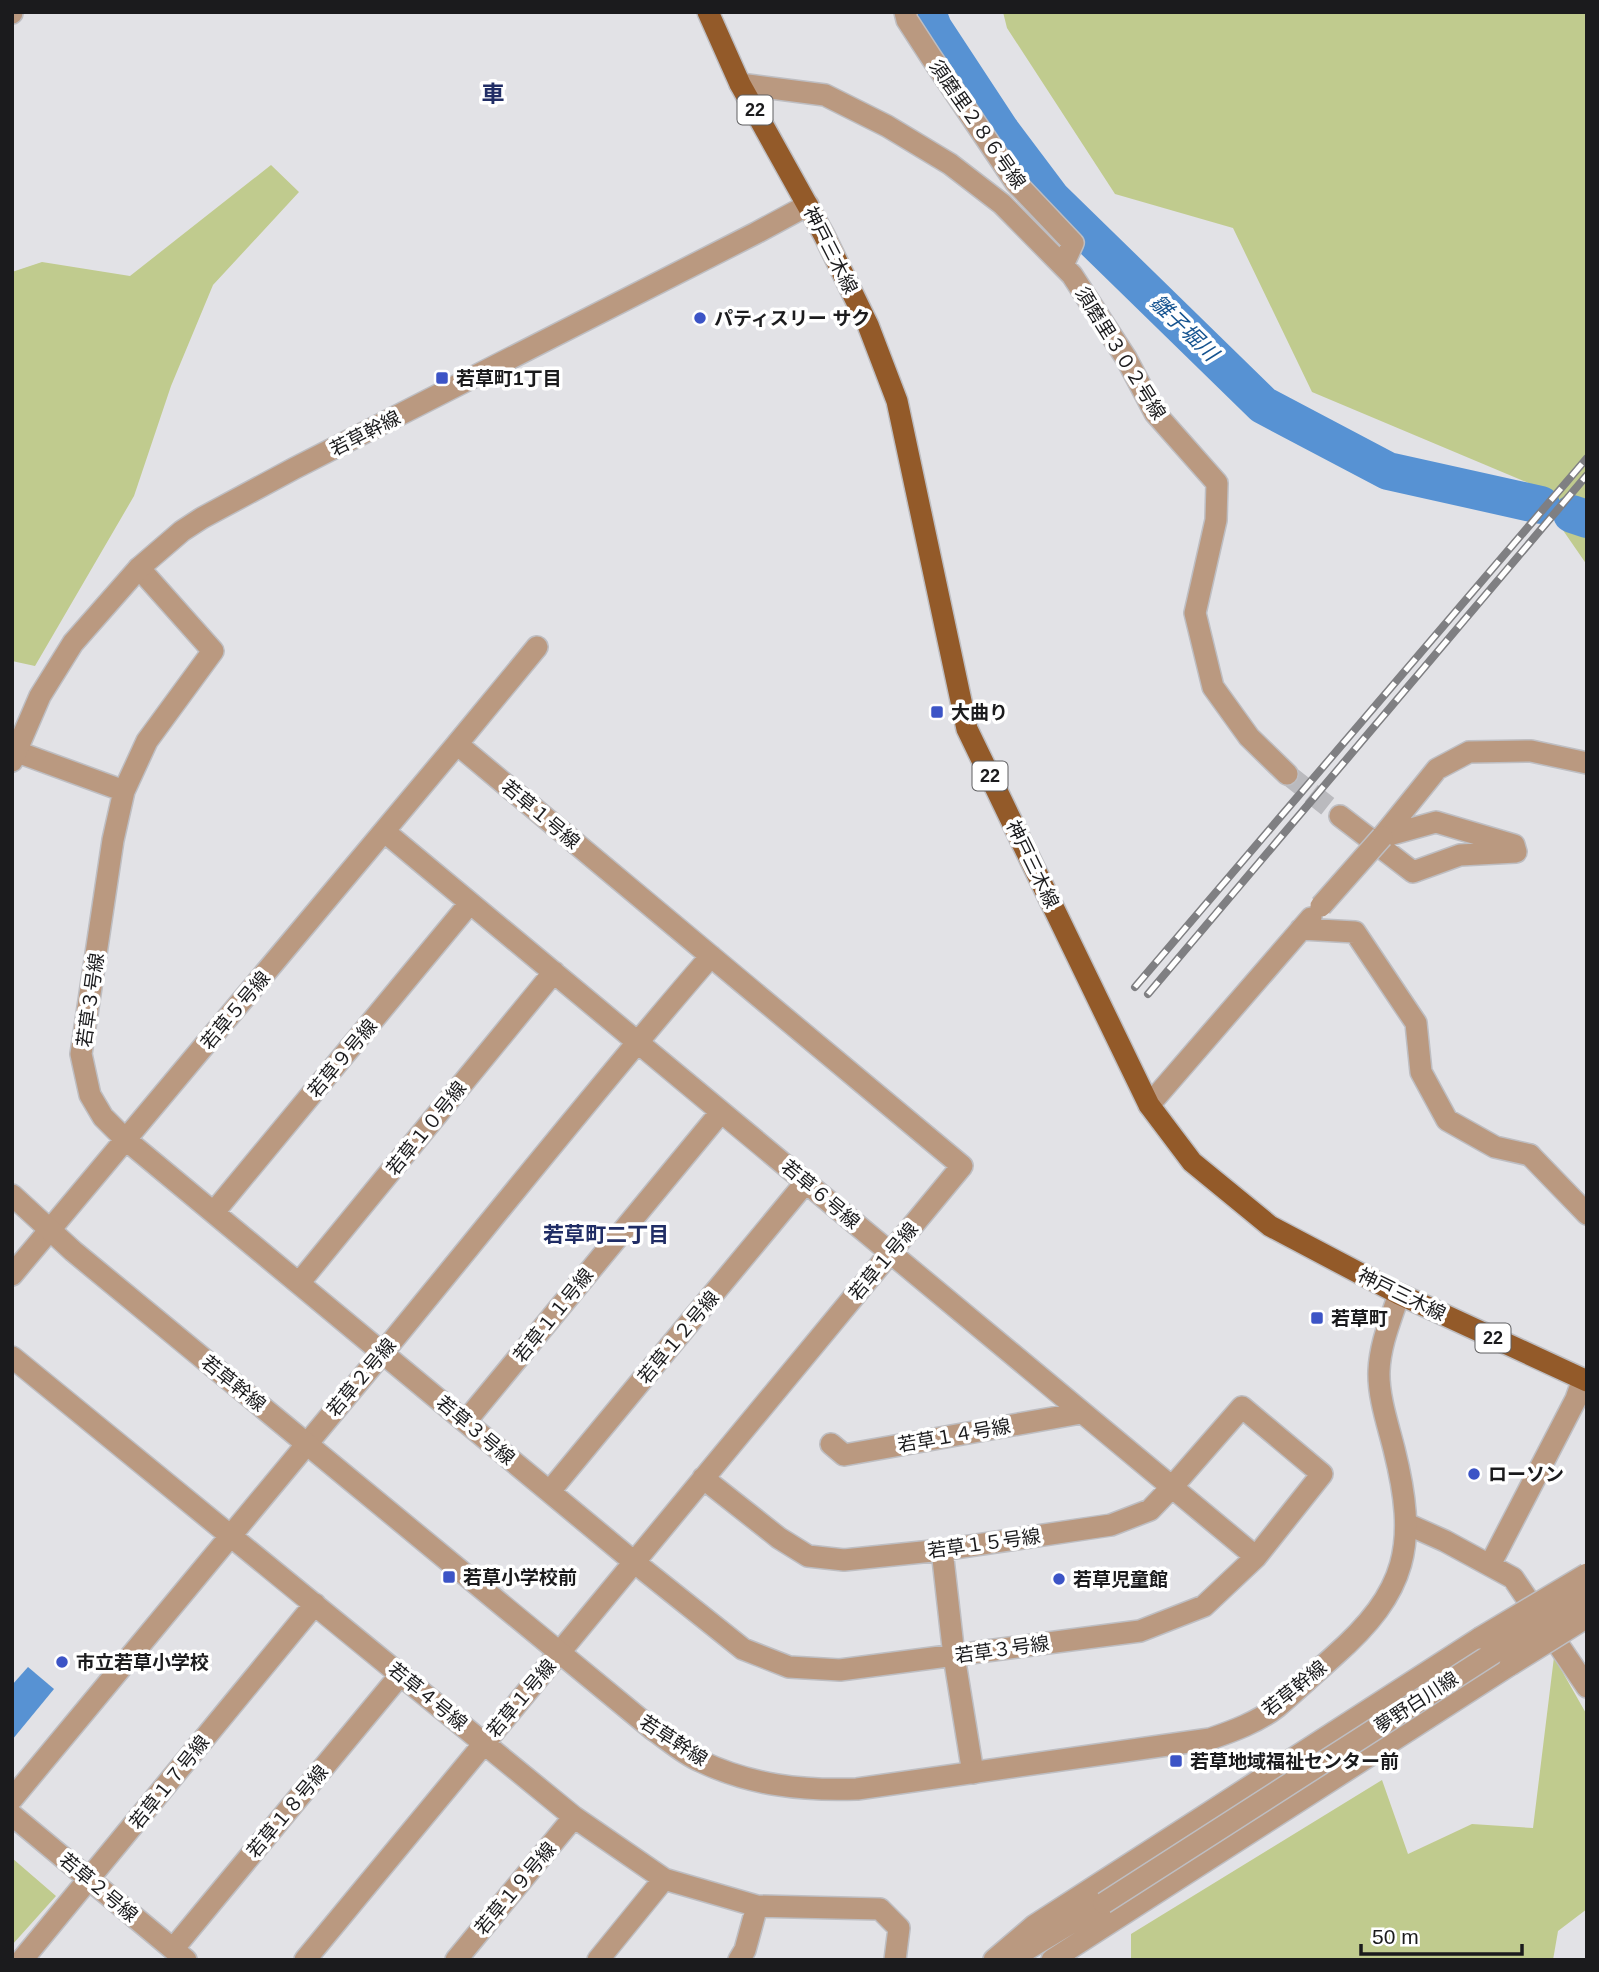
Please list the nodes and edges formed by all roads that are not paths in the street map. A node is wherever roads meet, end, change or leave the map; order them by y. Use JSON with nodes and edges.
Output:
{"nodes":[{"id":1,"x":708,"y":12,"type":"edge"},
{"id":2,"x":905,"y":12,"type":"edge"},
{"id":3,"x":740,"y":84,"type":"junction"},
{"id":4,"x":808,"y":205,"type":"junction"},
{"id":5,"x":1063,"y":265,"type":"junction"},
{"id":6,"x":139,"y":568,"type":"junction"},
{"id":7,"x":537,"y":647,"type":"dead end"},
{"id":8,"x":457,"y":744,"type":"junction"},
{"id":9,"x":13,"y":754,"type":"edge"},
{"id":10,"x":1587,"y":763,"type":"edge"},
{"id":11,"x":1287,"y":774,"type":"tunnel mouth"},
{"id":12,"x":124,"y":791,"type":"junction"},
{"id":13,"x":1340,"y":816,"type":"tunnel mouth"},
{"id":14,"x":385,"y":832,"type":"junction"},
{"id":15,"x":1382,"y":836,"type":"junction"},
{"id":16,"x":470,"y":903,"type":"junction"},
{"id":17,"x":1301,"y":929,"type":"junction"},
{"id":18,"x":711,"y":956,"type":"junction"},
{"id":19,"x":554,"y":972,"type":"junction"},
{"id":20,"x":637,"y":1042,"type":"junction"},
{"id":21,"x":1149,"y":1105,"type":"junction"},
{"id":22,"x":721,"y":1112,"type":"junction"},
{"id":23,"x":125,"y":1139,"type":"junction"},
{"id":24,"x":806,"y":1182,"type":"junction"},
{"id":25,"x":12,"y":1195,"type":"edge"},
{"id":26,"x":214,"y":1213,"type":"junction"},
{"id":27,"x":1587,"y":1214,"type":"edge"},
{"id":28,"x":49,"y":1230,"type":"junction"},
{"id":29,"x":890,"y":1252,"type":"junction"},
{"id":30,"x":12,"y":1275,"type":"edge"},
{"id":31,"x":299,"y":1283,"type":"junction"},
{"id":32,"x":1399,"y":1294,"type":"junction"},
{"id":33,"x":383,"y":1352,"type":"junction"},
{"id":34,"x":12,"y":1357,"type":"edge"},
{"id":35,"x":1585,"y":1377,"type":"edge"},
{"id":36,"x":1242,"y":1406,"type":"joint"},
{"id":37,"x":1081,"y":1412,"type":"junction"},
{"id":38,"x":466,"y":1422,"type":"junction"},
{"id":39,"x":306,"y":1443,"type":"junction"},
{"id":40,"x":831,"y":1444,"type":"dead end"},
{"id":41,"x":703,"y":1478,"type":"junction"},
{"id":42,"x":1172,"y":1488,"type":"junction"},
{"id":43,"x":550,"y":1491,"type":"junction"},
{"id":44,"x":1407,"y":1524,"type":"junction"},
{"id":45,"x":229,"y":1534,"type":"junction"},
{"id":46,"x":942,"y":1550,"type":"junction"},
{"id":47,"x":1256,"y":1557,"type":"junction"},
{"id":48,"x":634,"y":1562,"type":"junction"},
{"id":49,"x":1490,"y":1565,"type":"junction"},
{"id":50,"x":1587,"y":1574,"type":"edge"},
{"id":51,"x":1587,"y":1593,"type":"edge"},
{"id":52,"x":315,"y":1604,"type":"junction"},
{"id":53,"x":1587,"y":1617,"type":"edge"},
{"id":54,"x":559,"y":1652,"type":"junction"},
{"id":55,"x":954,"y":1656,"type":"junction"},
{"id":56,"x":401,"y":1674,"type":"junction"},
{"id":57,"x":1587,"y":1687,"type":"edge"},
{"id":58,"x":485,"y":1742,"type":"junction"},
{"id":59,"x":973,"y":1773,"type":"junction"},
{"id":60,"x":12,"y":1799,"type":"edge"},
{"id":61,"x":12,"y":1815,"type":"edge"},
{"id":62,"x":574,"y":1817,"type":"junction"},
{"id":63,"x":89,"y":1879,"type":"junction"},
{"id":64,"x":664,"y":1879,"type":"junction"},
{"id":65,"x":1104,"y":1903,"type":"junction"},
{"id":66,"x":757,"y":1906,"type":"junction"},
{"id":67,"x":180,"y":1954,"type":"edge"},
{"id":68,"x":22,"y":1960,"type":"edge"},
{"id":69,"x":305,"y":1960,"type":"edge"},
{"id":70,"x":456,"y":1960,"type":"edge"},
{"id":71,"x":598,"y":1960,"type":"edge"},
{"id":72,"x":738,"y":1960,"type":"edge"},
{"id":73,"x":895,"y":1960,"type":"edge"},
{"id":74,"x":994,"y":1960,"type":"edge"},
{"id":75,"x":1011,"y":1960,"type":"edge"},
{"id":76,"x":1036,"y":1960,"type":"edge"},
{"id":77,"x":1052,"y":1960,"type":"edge"}],
"edges":[{"from":1,"to":3,"type":"main road","name":"神戸三木線","number":"22"},
{"from":2,"to":5,"type":"street","name":"須磨里２８６号線"},
{"from":3,"to":4,"type":"main road","name":"神戸三木線","number":"22"},
{"from":3,"to":5,"type":"street","name":"須磨里３０２号線"},
{"from":4,"to":6,"type":"street","name":"若草幹線"},
{"from":4,"to":21,"type":"main road","name":"神戸三木線","number":"22"},
{"from":5,"to":11,"type":"street","name":"須磨里３０２号線"},
{"from":6,"to":9,"type":"street","name":"若草幹線"},
{"from":6,"to":12,"type":"street","name":"若草３号線"},
{"from":7,"to":8,"type":"street"},
{"from":8,"to":14,"type":"street","name":"若草５号線"},
{"from":8,"to":18,"type":"street","name":"若草１号線"},
{"from":9,"to":12,"type":"street"},
{"from":10,"to":15,"type":"street"},
{"from":12,"to":23,"type":"street","name":"若草３号線"},
{"from":13,"to":15,"type":"street"},
{"from":14,"to":16,"type":"street","name":"若草６号線"},
{"from":14,"to":23,"type":"street","name":"若草５号線"},
{"from":15,"to":17,"type":"street","bridge":true},
{"from":16,"to":19,"type":"street","name":"若草６号線"},
{"from":16,"to":26,"type":"street","name":"若草９号線"},
{"from":17,"to":21,"type":"street"},
{"from":17,"to":27,"type":"street"},
{"from":18,"to":20,"type":"street","name":"若草２号線"},
{"from":18,"to":29,"type":"street","name":"若草１号線"},
{"from":19,"to":20,"type":"street","name":"若草６号線"},
{"from":19,"to":31,"type":"street","name":"若草１０号線"},
{"from":20,"to":22,"type":"street","name":"若草６号線"},
{"from":20,"to":33,"type":"street","name":"若草２号線"},
{"from":21,"to":32,"type":"main road","name":"神戸三木線","number":"22"},
{"from":22,"to":24,"type":"street","name":"若草６号線"},
{"from":22,"to":38,"type":"street","name":"若草１１号線"},
{"from":23,"to":26,"type":"street","name":"若草３号線"},
{"from":23,"to":28,"type":"street","name":"若草５号線"},
{"from":24,"to":29,"type":"street","name":"若草６号線"},
{"from":24,"to":43,"type":"street","name":"若草１２号線"},
{"from":25,"to":28,"type":"street","name":"若草幹線"},
{"from":26,"to":31,"type":"street","name":"若草３号線"},
{"from":28,"to":30,"type":"street","name":"若草５号線"},
{"from":28,"to":39,"type":"street","name":"若草幹線"},
{"from":29,"to":37,"type":"street","name":"若草６号線"},
{"from":29,"to":41,"type":"street","name":"若草１号線"},
{"from":31,"to":33,"type":"street","name":"若草３号線"},
{"from":32,"to":35,"type":"main road","name":"神戸三木線","number":"22"},
{"from":32,"to":44,"type":"street","name":"若草幹線"},
{"from":33,"to":38,"type":"street","name":"若草３号線"},
{"from":33,"to":39,"type":"street","name":"若草２号線"},
{"from":34,"to":45,"type":"street","name":"若草４号線"},
{"from":35,"to":49,"type":"street"},
{"from":36,"to":42,"type":"street","name":"若草１５号線"},
{"from":36,"to":47,"type":"street","name":"若草３号線"},
{"from":37,"to":40,"type":"street","name":"若草１４号線"},
{"from":37,"to":42,"type":"street","name":"若草６号線"},
{"from":38,"to":43,"type":"street","name":"若草３号線"},
{"from":39,"to":45,"type":"street","name":"若草２号線"},
{"from":39,"to":54,"type":"street","name":"若草幹線"},
{"from":41,"to":46,"type":"street","name":"若草１５号線"},
{"from":41,"to":48,"type":"street","name":"若草１号線"},
{"from":42,"to":46,"type":"street","name":"若草１５号線"},
{"from":42,"to":47,"type":"street","name":"若草６号線"},
{"from":43,"to":48,"type":"street","name":"若草３号線"},
{"from":44,"to":49,"type":"street"},
{"from":44,"to":59,"type":"street","name":"若草幹線"},
{"from":45,"to":52,"type":"street","name":"若草４号線"},
{"from":45,"to":60,"type":"street","name":"若草２号線"},
{"from":46,"to":55,"type":"street"},
{"from":47,"to":55,"type":"street","name":"若草３号線"},
{"from":48,"to":54,"type":"street","name":"若草１号線"},
{"from":48,"to":55,"type":"street","name":"若草３号線"},
{"from":49,"to":57,"type":"street"},
{"from":50,"to":74,"type":"street","bridge":true},
{"from":51,"to":65,"type":"street","name":"夢野白川線","bridge":true},
{"from":52,"to":56,"type":"street","name":"若草４号線"},
{"from":52,"to":63,"type":"street","name":"若草１７号線"},
{"from":53,"to":77,"type":"street","bridge":true},
{"from":54,"to":58,"type":"street","name":"若草１号線"},
{"from":54,"to":59,"type":"street","name":"若草幹線"},
{"from":55,"to":59,"type":"street"},
{"from":56,"to":58,"type":"street","name":"若草４号線"},
{"from":56,"to":67,"type":"street","name":"若草１８号線"},
{"from":58,"to":62,"type":"street","name":"若草４号線"},
{"from":58,"to":69,"type":"street","name":"若草１号線"},
{"from":61,"to":63,"type":"street","name":"若草２号線"},
{"from":62,"to":64,"type":"street","name":"若草４号線"},
{"from":62,"to":70,"type":"street","name":"若草１９号線"},
{"from":63,"to":67,"type":"street","name":"若草２号線"},
{"from":63,"to":68,"type":"street","name":"若草１７号線"},
{"from":64,"to":66,"type":"street","name":"若草４号線"},
{"from":64,"to":71,"type":"street"},
{"from":65,"to":75,"type":"street","name":"夢野白川線"},
{"from":65,"to":76,"type":"street","name":"夢野白川線"},
{"from":66,"to":72,"type":"street"},
{"from":66,"to":73,"type":"street","name":"若草４号線"}]}
